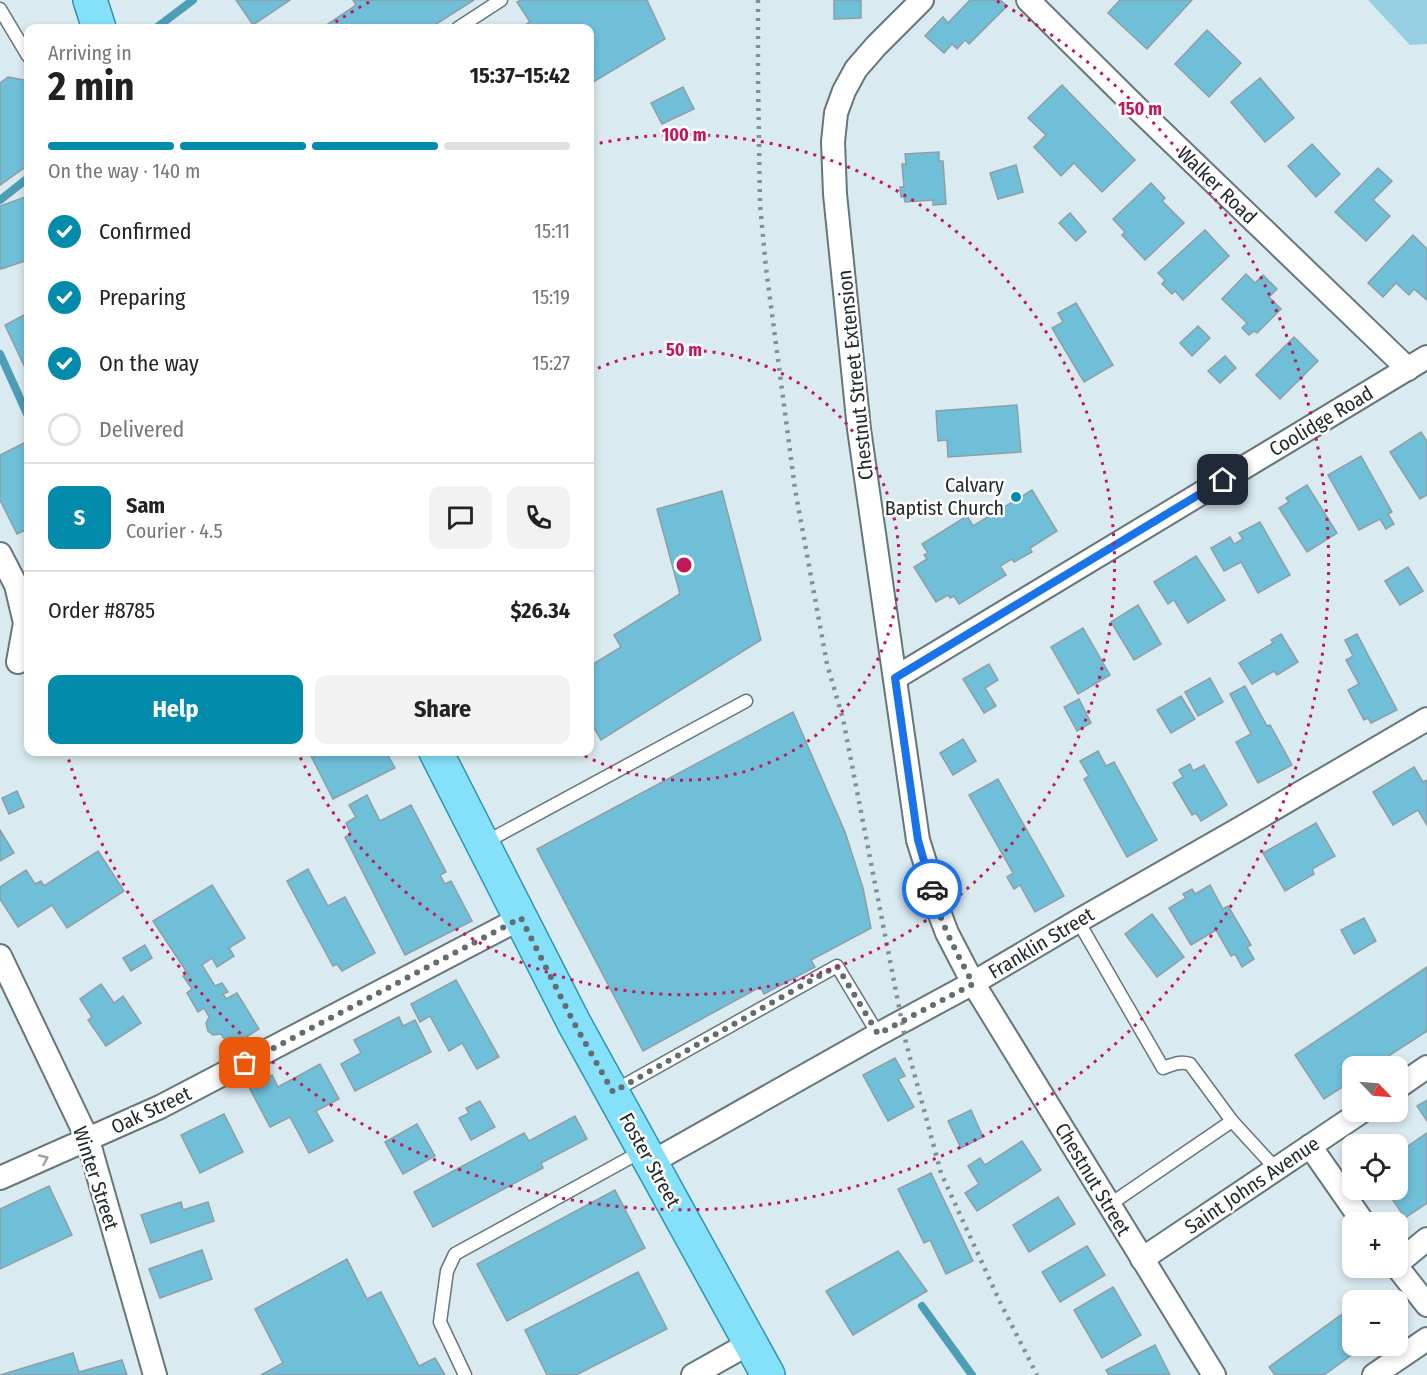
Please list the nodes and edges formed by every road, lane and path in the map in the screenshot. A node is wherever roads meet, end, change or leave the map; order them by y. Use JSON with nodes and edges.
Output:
{"nodes":[{"id":1,"x":90,"y":0,"type":"edge"},
{"id":2,"x":501,"y":0,"type":"edge"},
{"id":3,"x":922,"y":0,"type":"edge"},
{"id":4,"x":1028,"y":0,"type":"edge"},
{"id":5,"x":0,"y":9,"type":"edge"},
{"id":6,"x":98,"y":24,"type":"edge"},
{"id":7,"x":464,"y":24,"type":"edge"},
{"id":8,"x":24,"y":49,"type":"edge"},
{"id":9,"x":1417,"y":363,"type":"edge"},
{"id":10,"x":0,"y":554,"type":"edge"},
{"id":11,"x":24,"y":619,"type":"edge"},
{"id":12,"x":24,"y":627,"type":"edge"},
{"id":13,"x":16,"y":662,"type":"edge"},
{"id":14,"x":895,"y":678,"type":"junction"},
{"id":15,"x":746,"y":701,"type":"dead end"},
{"id":16,"x":1427,"y":719,"type":"edge"},
{"id":17,"x":438,"y":756,"type":"edge"},
{"id":18,"x":483,"y":843,"type":"junction"},
{"id":19,"x":521,"y":918,"type":"junction"},
{"id":20,"x":1078,"y":921,"type":"junction"},
{"id":21,"x":0,"y":956,"type":"edge"},
{"id":22,"x":973,"y":984,"type":"junction"},
{"id":23,"x":878,"y":1034,"type":"junction"},
{"id":24,"x":1427,"y":1067,"type":"edge"},
{"id":25,"x":1408,"y":1080,"type":"edge"},
{"id":26,"x":613,"y":1092,"type":"junction"},
{"id":27,"x":1232,"y":1121,"type":"junction"},
{"id":28,"x":1346,"y":1122,"type":"edge"},
{"id":29,"x":88,"y":1140,"type":"junction"},
{"id":30,"x":1310,"y":1146,"type":"junction"},
{"id":31,"x":648,"y":1156,"type":"junction"},
{"id":32,"x":1276,"y":1169,"type":"junction"},
{"id":33,"x":0,"y":1178,"type":"edge"},
{"id":34,"x":1109,"y":1205,"type":"junction"},
{"id":35,"x":1357,"y":1212,"type":"edge"},
{"id":36,"x":1427,"y":1239,"type":"edge"},
{"id":37,"x":1408,"y":1256,"type":"edge"},
{"id":38,"x":1142,"y":1259,"type":"junction"},
{"id":39,"x":1407,"y":1278,"type":"edge"},
{"id":40,"x":1427,"y":1305,"type":"edge"},
{"id":41,"x":1427,"y":1339,"type":"edge"},
{"id":42,"x":750,"y":1343,"type":"junction"},
{"id":43,"x":155,"y":1375,"type":"edge"},
{"id":44,"x":465,"y":1375,"type":"edge"},
{"id":45,"x":693,"y":1375,"type":"edge"},
{"id":46,"x":768,"y":1375,"type":"edge"},
{"id":47,"x":1214,"y":1375,"type":"edge"},
{"id":48,"x":1374,"y":1375,"type":"edge"}],
"edges":[{"from":1,"to":6,"type":"main road"},
{"from":2,"to":7,"type":"lane"},
{"from":3,"to":14,"type":"street","name":"Chestnut Street Extension"},
{"from":4,"to":9,"type":"street","name":"Walker Road"},
{"from":5,"to":8,"type":"lane"},
{"from":9,"to":14,"type":"street","name":"Coolidge Road"},
{"from":10,"to":11,"type":"street"},
{"from":12,"to":13,"type":"street"},
{"from":14,"to":22,"type":"street","name":"Chestnut Street Extension"},
{"from":15,"to":18,"type":"lane"},
{"from":16,"to":20,"type":"street","name":"Franklin Street"},
{"from":17,"to":18,"type":"main road","name":"Foster Street"},
{"from":18,"to":19,"type":"main road","name":"Foster Street"},
{"from":19,"to":26,"type":"main road","name":"Foster Street"},
{"from":19,"to":29,"type":"street","name":"Oak Street"},
{"from":20,"to":22,"type":"street","name":"Franklin Street"},
{"from":20,"to":27,"type":"lane"},
{"from":21,"to":29,"type":"street","name":"Winter Street"},
{"from":22,"to":23,"type":"street","name":"Franklin Street"},
{"from":22,"to":34,"type":"street","name":"Chestnut Street"},
{"from":23,"to":26,"type":"lane"},
{"from":23,"to":31,"type":"street","name":"Franklin Street"},
{"from":24,"to":25,"type":"street"},
{"from":26,"to":31,"type":"main road","name":"Foster Street"},
{"from":27,"to":32,"type":"lane"},
{"from":27,"to":34,"type":"lane"},
{"from":28,"to":30,"type":"street","name":"Saint Johns Avenue"},
{"from":33,"to":29,"type":"street","name":"Oak Street","one_way":true},
{"from":29,"to":43,"type":"street","name":"Winter Street"},
{"from":30,"to":32,"type":"street","name":"Saint Johns Avenue"},
{"from":30,"to":35,"type":"street"},
{"from":31,"to":42,"type":"main road","name":"Foster Street"},
{"from":31,"to":44,"type":"lane"},
{"from":32,"to":38,"type":"street","name":"Saint Johns Avenue"},
{"from":34,"to":38,"type":"street","name":"Chestnut Street"},
{"from":36,"to":37,"type":"street"},
{"from":38,"to":47,"type":"street","name":"Chestnut Street"},
{"from":39,"to":40,"type":"street"},
{"from":41,"to":48,"type":"street"},
{"from":42,"to":45,"type":"street"},
{"from":42,"to":46,"type":"main road","name":"Foster Street"}]}
